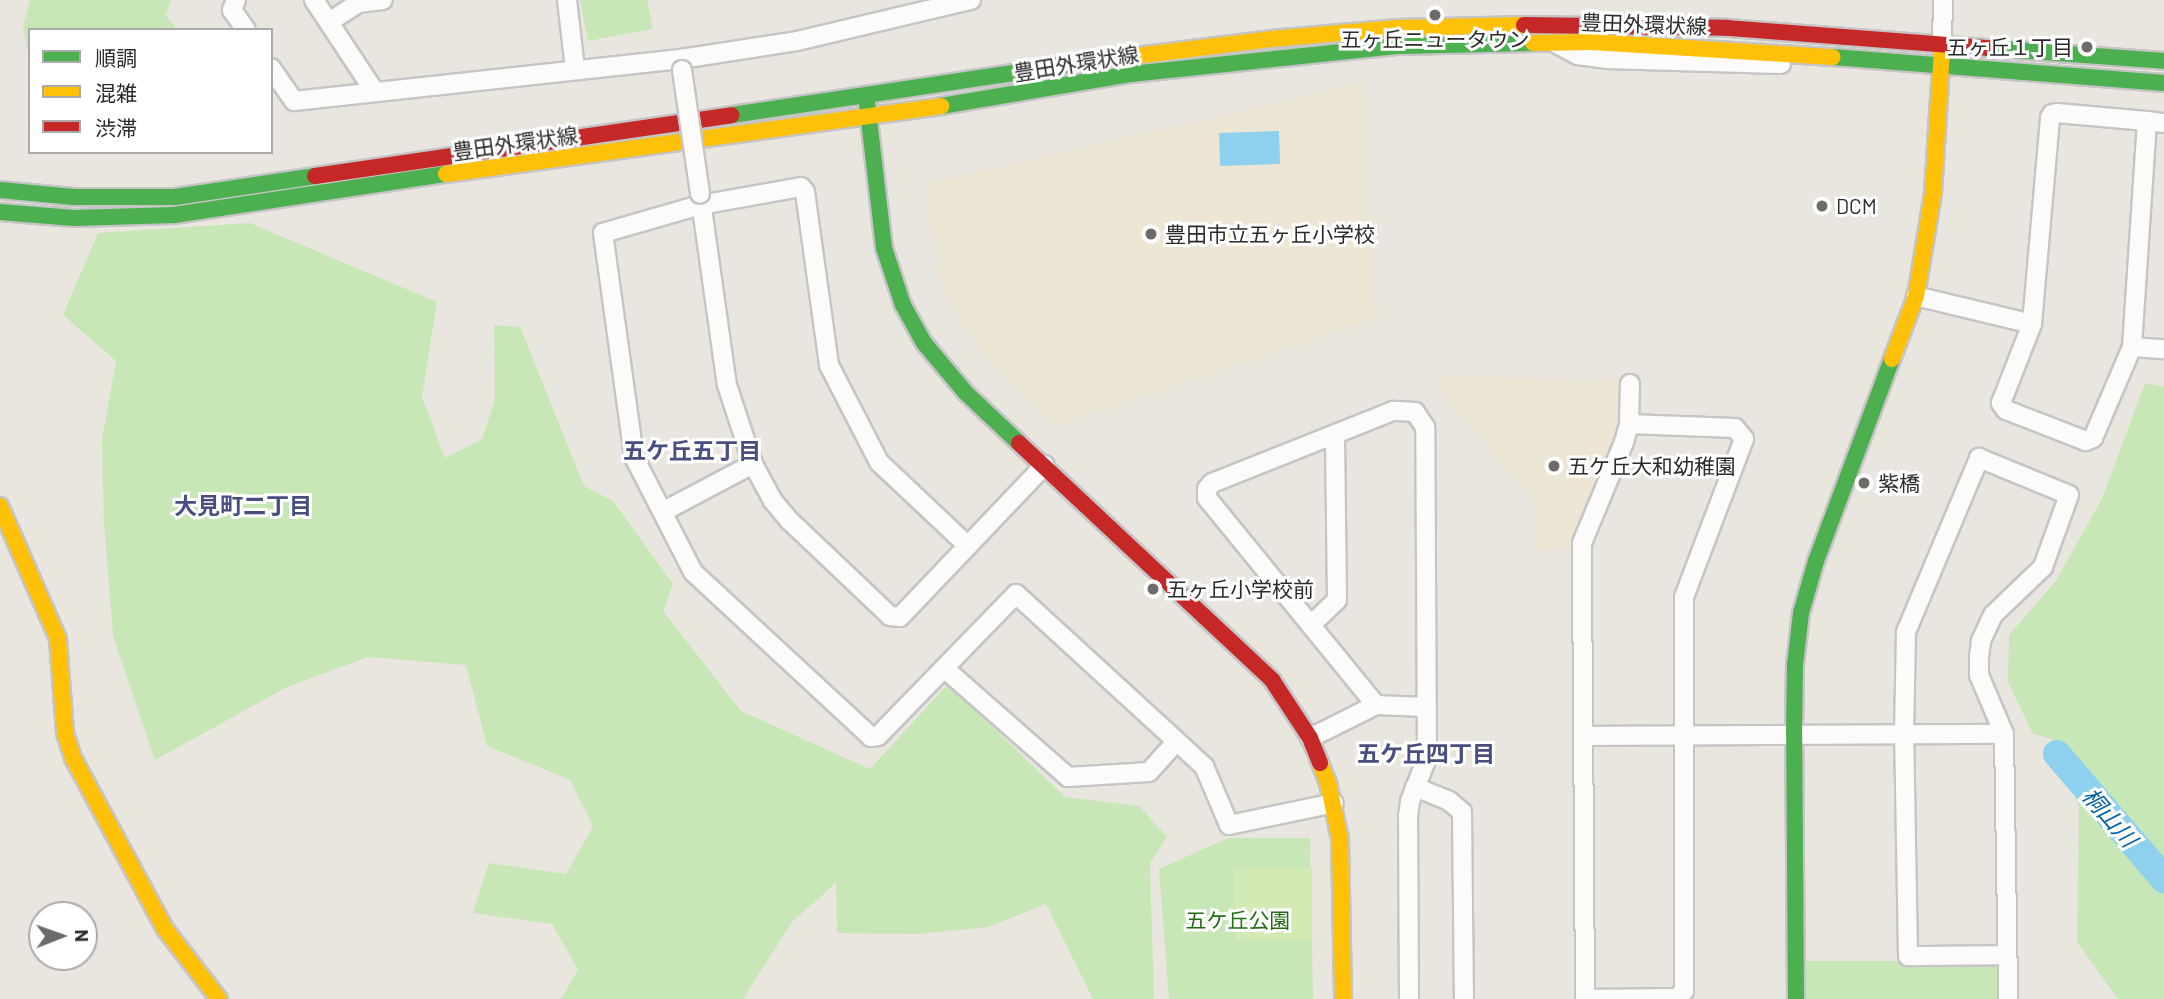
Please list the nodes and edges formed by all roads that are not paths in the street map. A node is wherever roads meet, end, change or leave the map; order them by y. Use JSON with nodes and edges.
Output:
{"nodes":[{"id":1,"x":236,"y":0,"type":"edge"},
{"id":2,"x":314,"y":0,"type":"edge"},
{"id":3,"x":383,"y":0,"type":"edge"},
{"id":4,"x":567,"y":0,"type":"edge"},
{"id":5,"x":971,"y":0,"type":"edge"},
{"id":6,"x":1943,"y":0,"type":"edge"},
{"id":7,"x":329,"y":22,"type":"junction"},
{"id":8,"x":245,"y":28,"type":"edge"},
{"id":9,"x":1554,"y":42,"type":"joint"},
{"id":10,"x":1942,"y":43,"type":"junction"},
{"id":11,"x":1811,"y":55,"type":"joint"},
{"id":12,"x":2164,"y":61,"type":"edge"},
{"id":13,"x":682,"y":64,"type":"junction"},
{"id":14,"x":1941,"y":65,"type":"junction"},
{"id":15,"x":575,"y":69,"type":"junction"},
{"id":16,"x":273,"y":71,"type":"edge"},
{"id":17,"x":2164,"y":83,"type":"edge"},
{"id":18,"x":375,"y":92,"type":"junction"},
{"id":19,"x":866,"y":95,"type":"junction"},
{"id":20,"x":867,"y":118,"type":"junction"},
{"id":21,"x":2155,"y":122,"type":"edge"},
{"id":22,"x":0,"y":190,"type":"edge"},
{"id":23,"x":700,"y":199,"type":"junction"},
{"id":24,"x":0,"y":212,"type":"edge"},
{"id":25,"x":1916,"y":296,"type":"junction"},
{"id":26,"x":2032,"y":324,"type":"junction"},
{"id":27,"x":2132,"y":347,"type":"junction"},
{"id":28,"x":2164,"y":349,"type":"edge"},
{"id":29,"x":1630,"y":384,"type":"dead end"},
{"id":30,"x":1629,"y":425,"type":"junction"},
{"id":31,"x":1335,"y":436,"type":"junction"},
{"id":32,"x":753,"y":464,"type":"junction"},
{"id":33,"x":1045,"y":465,"type":"junction"},
{"id":34,"x":0,"y":506,"type":"edge"},
{"id":35,"x":664,"y":511,"type":"junction"},
{"id":36,"x":968,"y":546,"type":"junction"},
{"id":37,"x":1312,"y":624,"type":"junction"},
{"id":38,"x":944,"y":668,"type":"junction"},
{"id":39,"x":1376,"y":705,"type":"junction"},
{"id":40,"x":1425,"y":707,"type":"junction"},
{"id":41,"x":1794,"y":734,"type":"junction"},
{"id":42,"x":2004,"y":734,"type":"junction"},
{"id":43,"x":1583,"y":736,"type":"junction"},
{"id":44,"x":1904,"y":736,"type":"junction"},
{"id":45,"x":1684,"y":737,"type":"junction"},
{"id":46,"x":1310,"y":738,"type":"junction"},
{"id":47,"x":1176,"y":742,"type":"junction"},
{"id":48,"x":1415,"y":787,"type":"junction"},
{"id":49,"x":1334,"y":803,"type":"junction"},
{"id":50,"x":2007,"y":955,"type":"junction"},
{"id":51,"x":219,"y":999,"type":"edge"},
{"id":52,"x":1343,"y":999,"type":"edge"},
{"id":53,"x":1409,"y":999,"type":"edge"},
{"id":54,"x":1464,"y":999,"type":"edge"},
{"id":55,"x":1585,"y":999,"type":"edge"},
{"id":56,"x":1796,"y":999,"type":"edge"},
{"id":57,"x":2008,"y":999,"type":"edge"}],
"edges":[{"from":1,"to":8,"type":"street"},
{"from":2,"to":7,"type":"street"},
{"from":3,"to":7,"type":"street"},
{"from":4,"to":15,"type":"street"},
{"from":5,"to":13,"type":"street"},
{"from":6,"to":10,"type":"street"},
{"from":7,"to":18,"type":"street"},
{"from":9,"to":11,"type":"street"},
{"from":9,"to":20,"type":"street","name":"豊田外環状線"},
{"from":10,"to":12,"type":"street","name":"豊田外環状線"},
{"from":10,"to":14,"type":"street"},
{"from":10,"to":19,"type":"street","name":"豊田外環状線"},
{"from":11,"to":14,"type":"street"},
{"from":13,"to":15,"type":"street"},
{"from":13,"to":23,"type":"street","bridge":true},
{"from":14,"to":17,"type":"street"},
{"from":14,"to":25,"type":"street"},
{"from":15,"to":18,"type":"street"},
{"from":16,"to":18,"type":"street"},
{"from":19,"to":20,"type":"street"},
{"from":19,"to":22,"type":"street","name":"豊田外環状線"},
{"from":20,"to":24,"type":"street","name":"豊田外環状線"},
{"from":20,"to":33,"type":"street"},
{"from":21,"to":26,"type":"street"},
{"from":21,"to":27,"type":"street"},
{"from":23,"to":32,"type":"street"},
{"from":23,"to":35,"type":"street"},
{"from":23,"to":36,"type":"street"},
{"from":25,"to":26,"type":"street"},
{"from":25,"to":41,"type":"street"},
{"from":26,"to":27,"type":"street"},
{"from":27,"to":28,"type":"street"},
{"from":29,"to":30,"type":"street"},
{"from":30,"to":43,"type":"street"},
{"from":30,"to":45,"type":"street"},
{"from":31,"to":37,"type":"street"},
{"from":31,"to":37,"type":"street"},
{"from":31,"to":40,"type":"street"},
{"from":32,"to":35,"type":"street"},
{"from":32,"to":36,"type":"street"},
{"from":33,"to":36,"type":"street"},
{"from":33,"to":46,"type":"street"},
{"from":34,"to":51,"type":"street"},
{"from":35,"to":38,"type":"street"},
{"from":37,"to":39,"type":"street"},
{"from":38,"to":47,"type":"street"},
{"from":38,"to":47,"type":"street"},
{"from":39,"to":40,"type":"street"},
{"from":39,"to":46,"type":"street"},
{"from":40,"to":48,"type":"street"},
{"from":41,"to":44,"type":"street"},
{"from":41,"to":45,"type":"street"},
{"from":41,"to":56,"type":"street"},
{"from":42,"to":44,"type":"street"},
{"from":42,"to":44,"type":"street"},
{"from":42,"to":50,"type":"street"},
{"from":43,"to":45,"type":"street"},
{"from":43,"to":55,"type":"street"},
{"from":44,"to":50,"type":"street"},
{"from":45,"to":55,"type":"street"},
{"from":46,"to":49,"type":"street"},
{"from":47,"to":49,"type":"street"},
{"from":48,"to":53,"type":"street"},
{"from":48,"to":54,"type":"street"},
{"from":49,"to":52,"type":"street"},
{"from":50,"to":57,"type":"street"}]}
